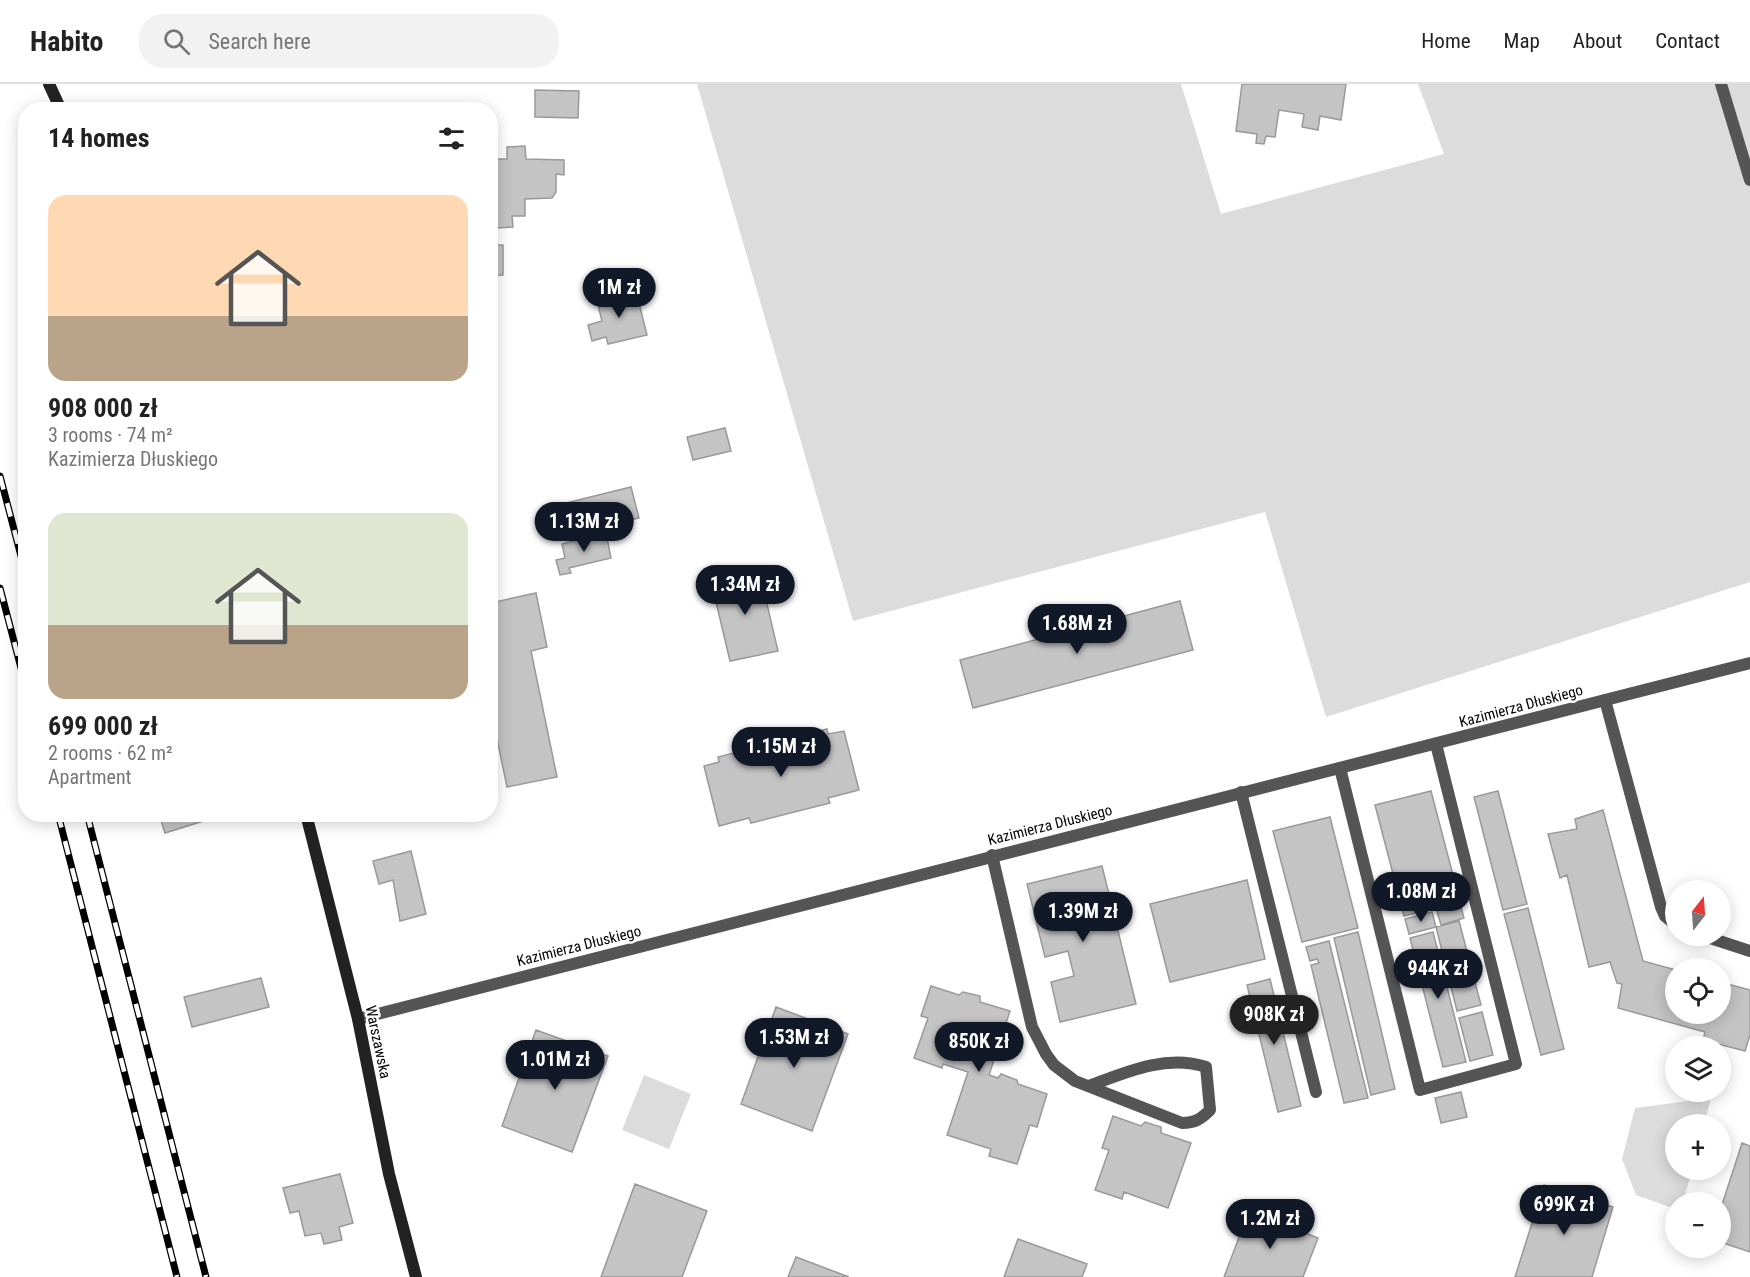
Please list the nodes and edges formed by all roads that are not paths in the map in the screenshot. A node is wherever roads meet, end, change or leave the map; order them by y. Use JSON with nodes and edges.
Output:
{"nodes":[{"id":1,"x":49,"y":84,"type":"edge"},
{"id":2,"x":1721,"y":84,"type":"edge"},
{"id":3,"x":57,"y":102,"type":"edge"},
{"id":4,"x":1750,"y":180,"type":"edge"},
{"id":5,"x":1750,"y":663,"type":"edge"},
{"id":6,"x":1605,"y":700,"type":"junction"},
{"id":7,"x":1436,"y":744,"type":"junction"},
{"id":8,"x":1340,"y":768,"type":"junction"},
{"id":9,"x":1241,"y":792,"type":"junction"},
{"id":10,"x":308,"y":822,"type":"edge"},
{"id":11,"x":992,"y":855,"type":"junction"},
{"id":12,"x":1665,"y":915,"type":"edge"},
{"id":13,"x":1731,"y":945,"type":"edge"},
{"id":14,"x":1750,"y":951,"type":"edge"},
{"id":15,"x":358,"y":1019,"type":"junction"},
{"id":16,"x":1089,"y":1086,"type":"junction"},
{"id":17,"x":1316,"y":1092,"type":"dead end"},
{"id":18,"x":416,"y":1277,"type":"edge"}],
"edges":[{"from":1,"to":3,"type":"main road"},
{"from":2,"to":4,"type":"street"},
{"from":5,"to":6,"type":"street","name":"Kazimierza Dłuskiego"},
{"from":6,"to":7,"type":"street","name":"Kazimierza Dłuskiego"},
{"from":6,"to":12,"type":"street"},
{"from":7,"to":8,"type":"street","name":"Kazimierza Dłuskiego"},
{"from":7,"to":8,"type":"street"},
{"from":8,"to":9,"type":"street","name":"Kazimierza Dłuskiego"},
{"from":9,"to":11,"type":"street","name":"Kazimierza Dłuskiego"},
{"from":9,"to":17,"type":"street"},
{"from":10,"to":15,"type":"main road","name":"Warszawska"},
{"from":11,"to":15,"type":"street","name":"Kazimierza Dłuskiego"},
{"from":11,"to":16,"type":"street"},
{"from":13,"to":14,"type":"street"},
{"from":15,"to":18,"type":"main road","name":"Warszawska"},
{"from":16,"to":16,"type":"street"}]}
